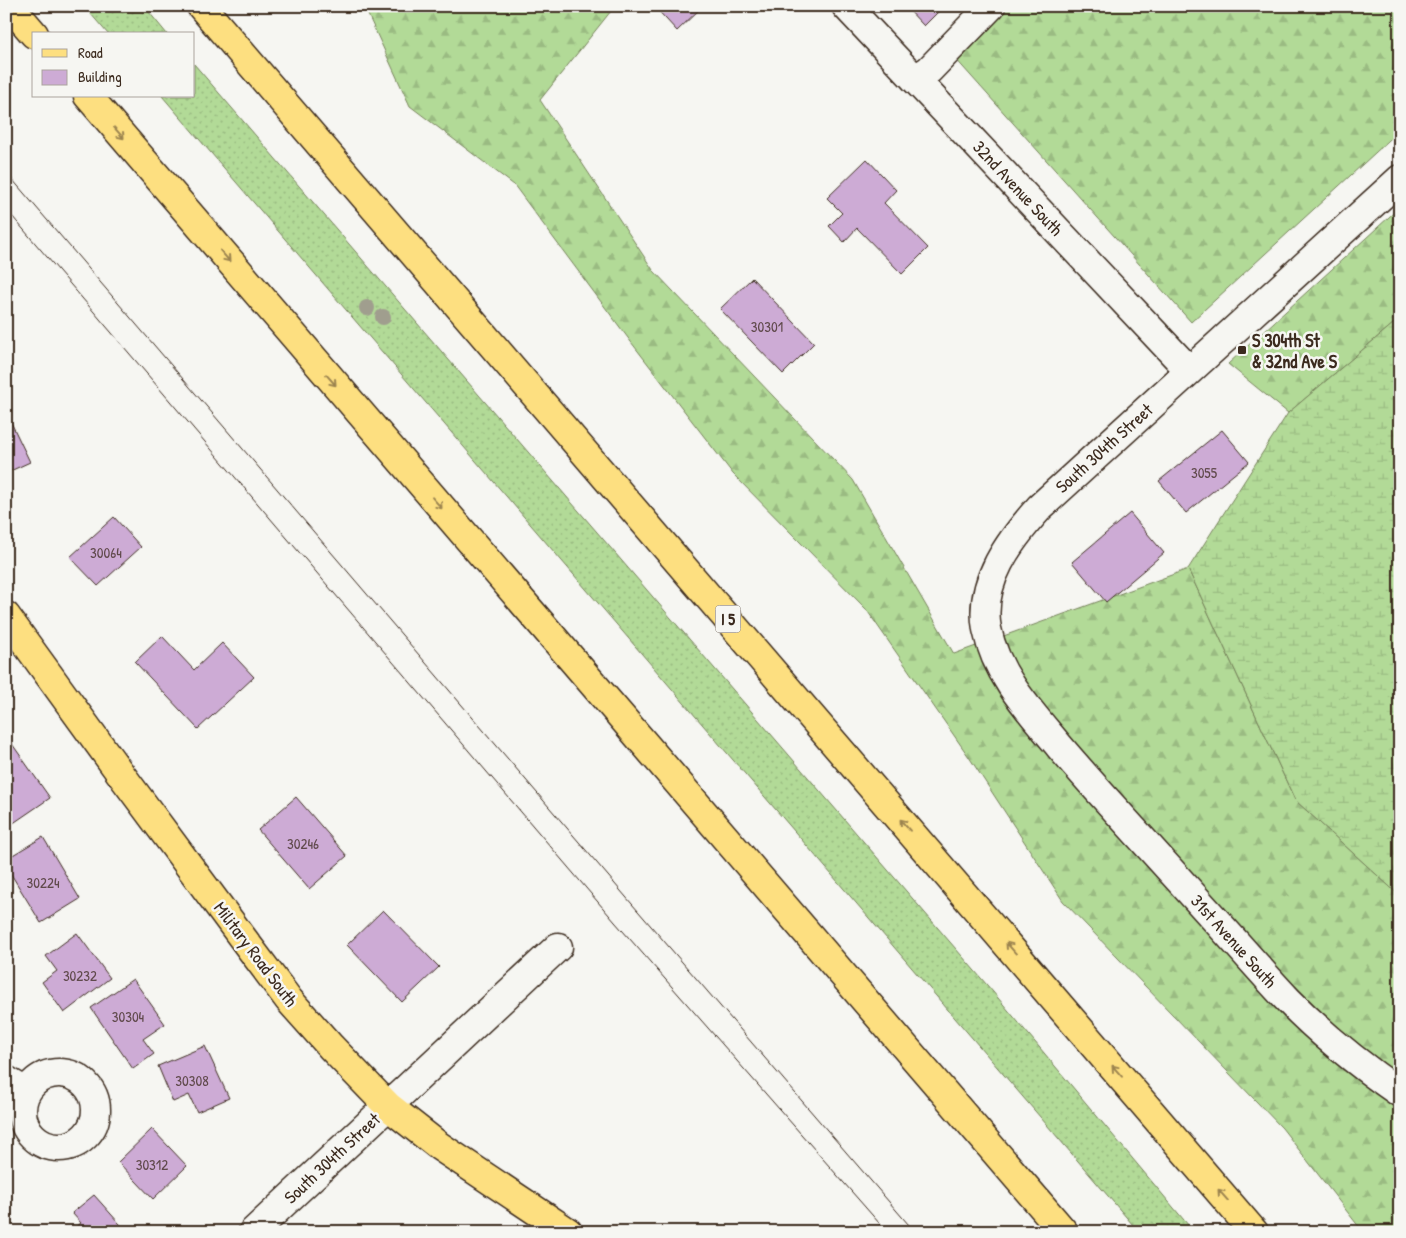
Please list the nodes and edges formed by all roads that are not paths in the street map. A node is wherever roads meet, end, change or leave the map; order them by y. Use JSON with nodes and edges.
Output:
{"nodes":[{"id":1,"x":10,"y":6,"type":"edge"},
{"id":2,"x":201,"y":6,"type":"edge"},
{"id":3,"x":846,"y":6,"type":"edge"},
{"id":4,"x":991,"y":6,"type":"edge"},
{"id":5,"x":32,"y":32,"type":"edge"},
{"id":6,"x":915,"y":80,"type":"junction"},
{"id":7,"x":90,"y":98,"type":"edge"},
{"id":8,"x":1400,"y":179,"type":"edge"},
{"id":9,"x":1189,"y":370,"type":"junction"},
{"id":10,"x":6,"y":616,"type":"edge"},
{"id":11,"x":1082,"y":773,"type":"joint"},
{"id":12,"x":558,"y":947,"type":"dead end"},
{"id":13,"x":1400,"y":1093,"type":"edge"},
{"id":14,"x":388,"y":1106,"type":"junction"},
{"id":15,"x":253,"y":1232,"type":"edge"},
{"id":16,"x":568,"y":1232,"type":"edge"},
{"id":17,"x":1064,"y":1232,"type":"edge"},
{"id":18,"x":1254,"y":1232,"type":"edge"}],
"edges":[{"from":1,"to":5,"type":"main road"},
{"from":18,"to":2,"type":"main road","number":"I 5","one_way":true},
{"from":3,"to":6,"type":"street","name":"32nd Avenue South"},
{"from":4,"to":6,"type":"street"},
{"from":6,"to":9,"type":"street","name":"32nd Avenue South"},
{"from":7,"to":17,"type":"main road","one_way":true},
{"from":8,"to":9,"type":"street","name":"South 304th Street"},
{"from":9,"to":11,"type":"street","name":"South 304th Street"},
{"from":10,"to":14,"type":"main road","name":"Military Road South"},
{"from":11,"to":13,"type":"street","name":"31st Avenue South"},
{"from":12,"to":14,"type":"street","name":"South 304th Street"},
{"from":14,"to":15,"type":"street","name":"South 304th Street"},
{"from":14,"to":16,"type":"main road","name":"Military Road South"}]}
